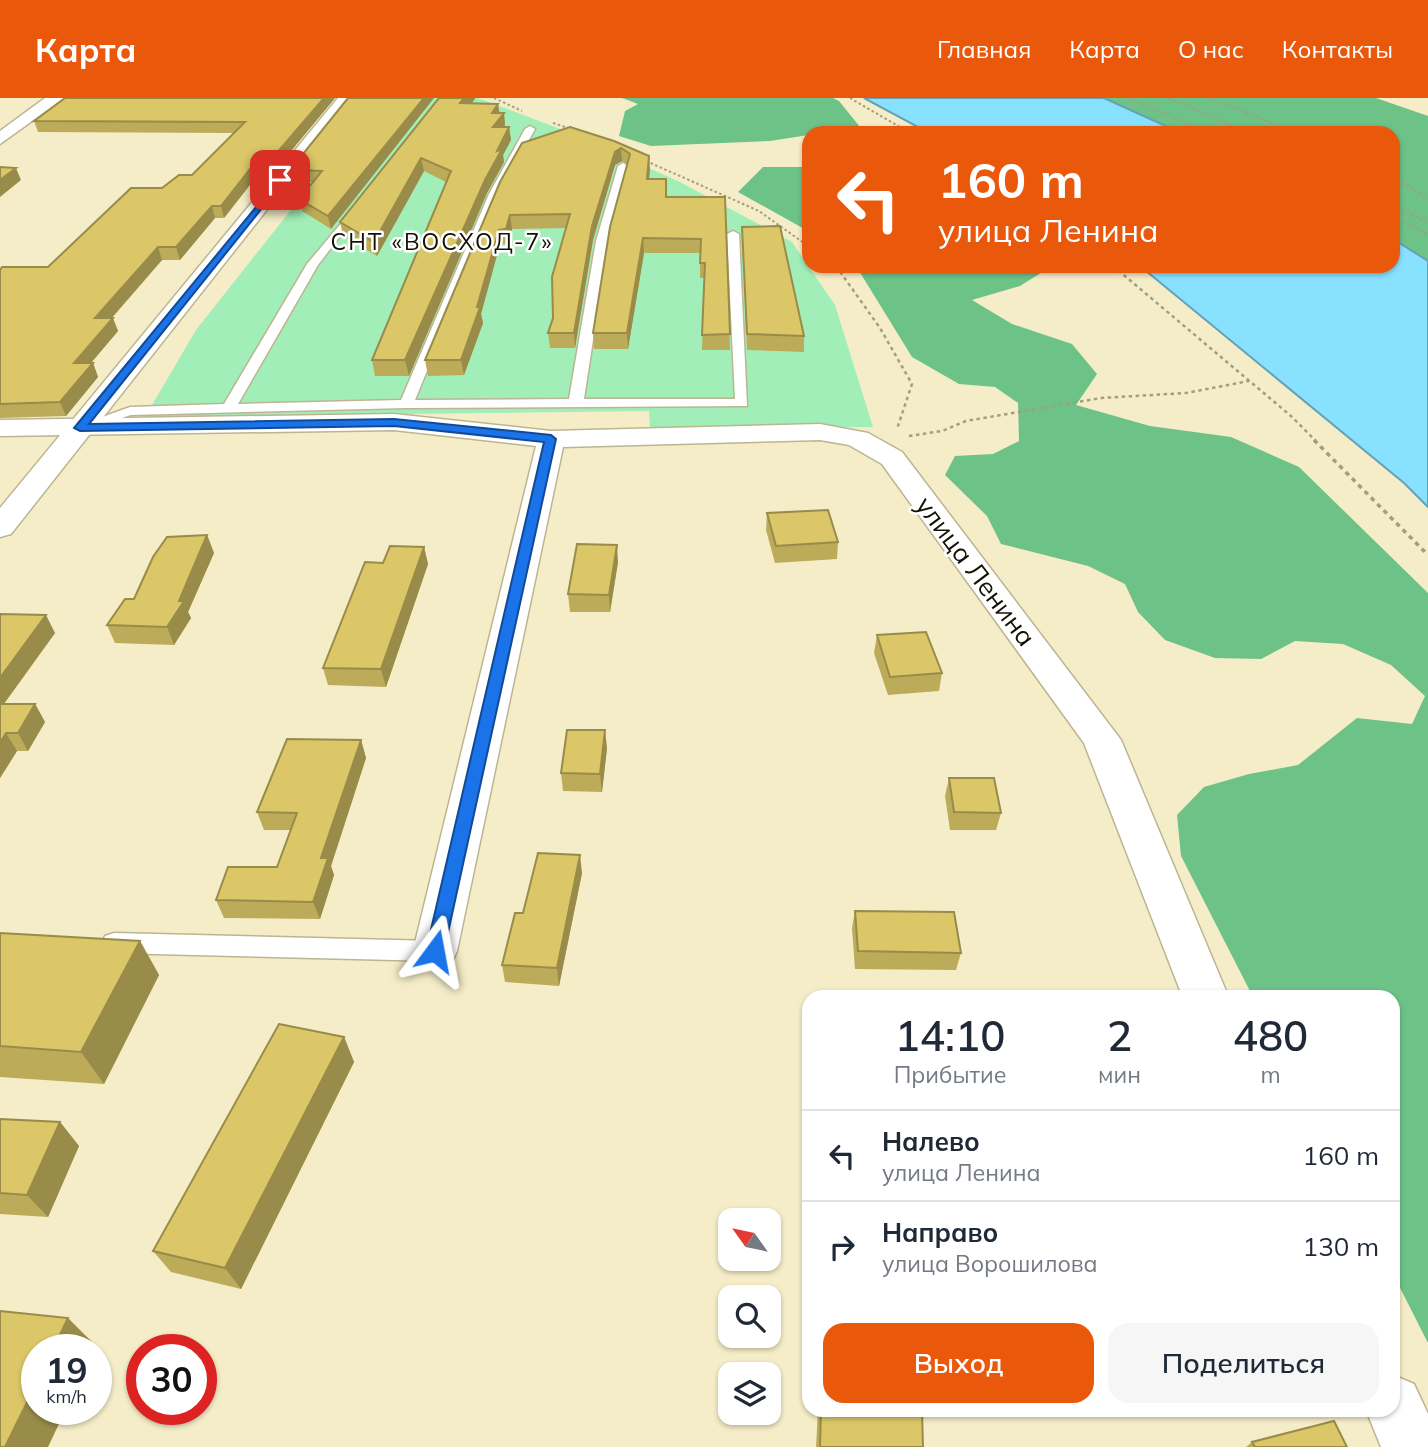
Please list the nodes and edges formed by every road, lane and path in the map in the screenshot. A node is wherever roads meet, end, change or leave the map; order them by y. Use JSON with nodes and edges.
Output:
{"nodes":[{"id":1,"x":56,"y":98,"type":"edge"},
{"id":2,"x":347,"y":98,"type":"edge"},
{"id":3,"x":494,"y":98,"type":"edge"},
{"id":4,"x":850,"y":98,"type":"edge"},
{"id":5,"x":1128,"y":98,"type":"edge"},
{"id":6,"x":1170,"y":98,"type":"edge"},
{"id":7,"x":1209,"y":98,"type":"edge"},
{"id":8,"x":523,"y":111,"type":"dead end"},
{"id":9,"x":546,"y":120,"type":"dead end"},
{"id":10,"x":897,"y":126,"type":"edge"},
{"id":11,"x":1194,"y":126,"type":"edge"},
{"id":12,"x":1235,"y":126,"type":"edge"},
{"id":13,"x":1279,"y":126,"type":"edge"},
{"id":14,"x":530,"y":129,"type":"dead end"},
{"id":15,"x":580,"y":133,"type":"edge"},
{"id":16,"x":0,"y":139,"type":"edge"},
{"id":17,"x":638,"y":158,"type":"edge"},
{"id":18,"x":623,"y":166,"type":"edge"},
{"id":19,"x":1400,"y":182,"type":"edge"},
{"id":20,"x":369,"y":193,"type":"edge"},
{"id":21,"x":1428,"y":198,"type":"edge"},
{"id":22,"x":1400,"y":209,"type":"edge"},
{"id":23,"x":1400,"y":220,"type":"edge"},
{"id":24,"x":1428,"y":223,"type":"edge"},
{"id":25,"x":733,"y":234,"type":"dead end"},
{"id":26,"x":1428,"y":234,"type":"edge"},
{"id":27,"x":802,"y":242,"type":"edge"},
{"id":28,"x":841,"y":273,"type":"edge"},
{"id":29,"x":1121,"y":273,"type":"edge"},
{"id":30,"x":1250,"y":381,"type":"junction"},
{"id":31,"x":576,"y":402,"type":"junction"},
{"id":32,"x":406,"y":404,"type":"junction"},
{"id":33,"x":228,"y":409,"type":"junction"},
{"id":34,"x":0,"y":428,"type":"edge"},
{"id":35,"x":80,"y":428,"type":"junction"},
{"id":36,"x":551,"y":439,"type":"junction"},
{"id":37,"x":883,"y":441,"type":"junction"},
{"id":38,"x":0,"y":528,"type":"edge"},
{"id":39,"x":1428,"y":555,"type":"edge"},
{"id":40,"x":95,"y":943,"type":"edge"},
{"id":41,"x":435,"y":951,"type":"joint"},
{"id":42,"x":1202,"y":990,"type":"edge"},
{"id":43,"x":1398,"y":1417,"type":"edge"},
{"id":44,"x":1412,"y":1447,"type":"edge"}],
"edges":[{"from":1,"to":16,"type":"street"},
{"from":2,"to":35,"type":"street"},
{"from":3,"to":8,"type":"path"},
{"from":4,"to":10,"type":"path"},
{"from":5,"to":11,"type":"path"},
{"from":6,"to":12,"type":"path"},
{"from":7,"to":13,"type":"path"},
{"from":9,"to":15,"type":"path"},
{"from":14,"to":32,"type":"lane"},
{"from":17,"to":27,"type":"path"},
{"from":18,"to":31,"type":"lane"},
{"from":19,"to":21,"type":"path"},
{"from":20,"to":33,"type":"lane"},
{"from":22,"to":24,"type":"path"},
{"from":23,"to":26,"type":"path"},
{"from":25,"to":31,"type":"lane"},
{"from":28,"to":37,"type":"path"},
{"from":29,"to":30,"type":"path"},
{"from":30,"to":37,"type":"path"},
{"from":30,"to":39,"type":"path"},
{"from":31,"to":32,"type":"lane"},
{"from":32,"to":33,"type":"lane"},
{"from":33,"to":35,"type":"lane"},
{"from":34,"to":35,"type":"street"},
{"from":35,"to":36,"type":"street"},
{"from":35,"to":38,"type":"street"},
{"from":36,"to":37,"type":"street"},
{"from":36,"to":41,"type":"street"},
{"from":37,"to":42,"type":"street","name":"улица Ленина"},
{"from":40,"to":41,"type":"lane"},
{"from":43,"to":44,"type":"street"}]}
